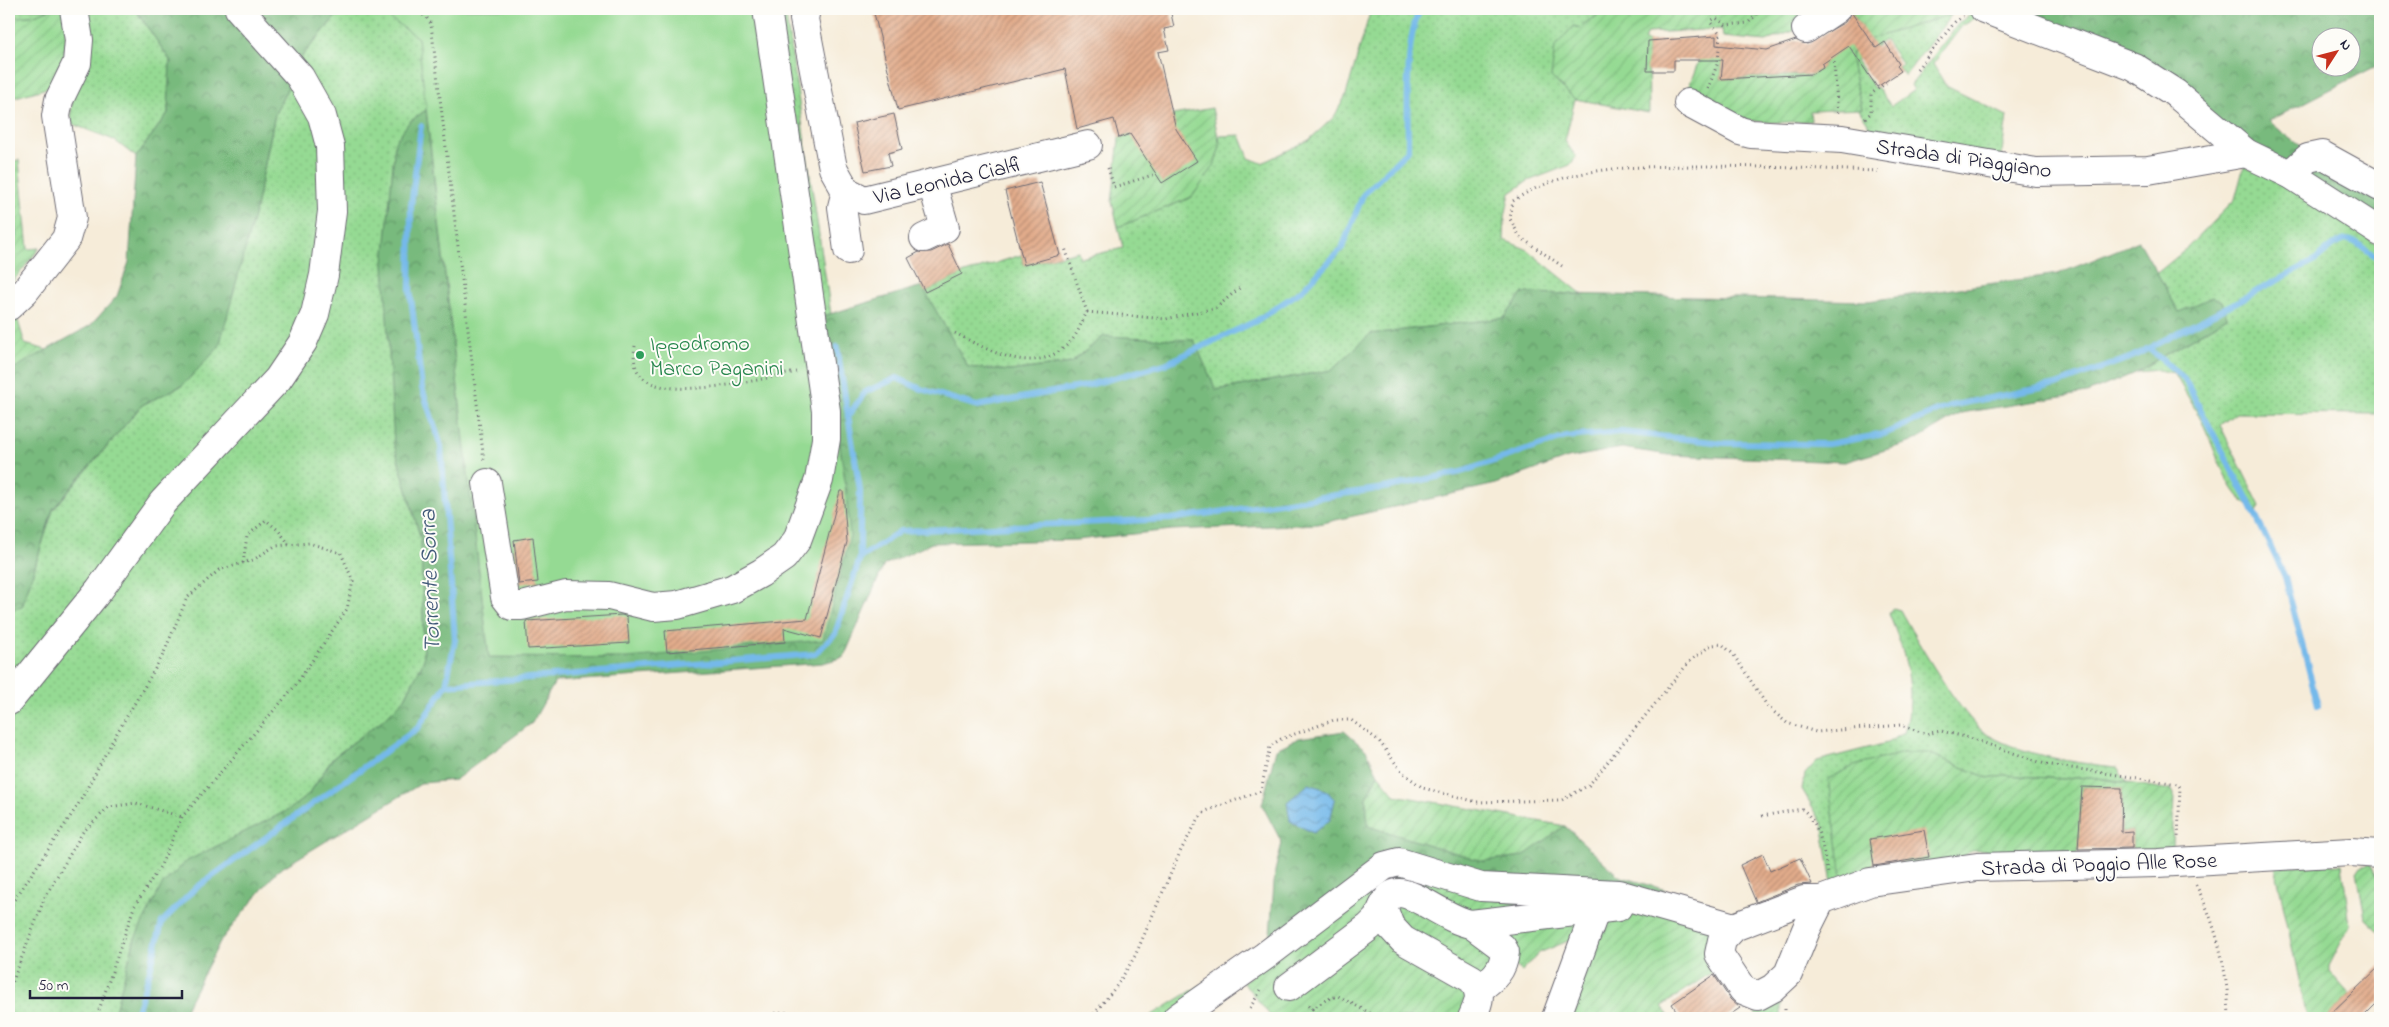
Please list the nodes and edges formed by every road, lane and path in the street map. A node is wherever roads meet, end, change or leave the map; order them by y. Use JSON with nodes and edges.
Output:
{"nodes":[{"id":1,"x":74,"y":9,"type":"edge"},
{"id":2,"x":238,"y":9,"type":"edge"},
{"id":3,"x":415,"y":9,"type":"edge"},
{"id":4,"x":767,"y":9,"type":"edge"},
{"id":5,"x":806,"y":9,"type":"edge"},
{"id":6,"x":1759,"y":9,"type":"edge"},
{"id":7,"x":1836,"y":9,"type":"edge"},
{"id":8,"x":1975,"y":11,"type":"edge"},
{"id":9,"x":1806,"y":30,"type":"dead end"},
{"id":10,"x":1834,"y":62,"type":"dead end"},
{"id":11,"x":1917,"y":69,"type":"dead end"},
{"id":12,"x":1886,"y":83,"type":"dead end"},
{"id":13,"x":1696,"y":107,"type":"joint"},
{"id":14,"x":1842,"y":139,"type":"junction"},
{"id":15,"x":1088,"y":145,"type":"dead end"},
{"id":16,"x":2246,"y":154,"type":"junction"},
{"id":17,"x":1108,"y":168,"type":"dead end"},
{"id":18,"x":1886,"y":171,"type":"dead end"},
{"id":19,"x":2290,"y":174,"type":"junction"},
{"id":20,"x":1153,"y":175,"type":"dead end"},
{"id":21,"x":932,"y":183,"type":"junction"},
{"id":22,"x":2380,"y":187,"type":"edge"},
{"id":23,"x":846,"y":191,"type":"junction"},
{"id":24,"x":2380,"y":232,"type":"edge"},
{"id":25,"x":924,"y":238,"type":"dead end"},
{"id":26,"x":1065,"y":248,"type":"dead end"},
{"id":27,"x":848,"y":250,"type":"dead end"},
{"id":28,"x":1562,"y":266,"type":"dead end"},
{"id":29,"x":1242,"y":286,"type":"dead end"},
{"id":30,"x":9,"y":306,"type":"edge"},
{"id":31,"x":1087,"y":312,"type":"junction"},
{"id":32,"x":955,"y":333,"type":"dead end"},
{"id":33,"x":635,"y":346,"type":"dead end"},
{"id":34,"x":820,"y":368,"type":"junction"},
{"id":35,"x":487,"y":483,"type":"joint"},
{"id":36,"x":290,"y":545,"type":"junction"},
{"id":37,"x":243,"y":563,"type":"junction"},
{"id":38,"x":9,"y":701,"type":"edge"},
{"id":39,"x":1762,"y":816,"type":"dead end"},
{"id":40,"x":182,"y":817,"type":"junction"},
{"id":41,"x":2380,"y":854,"type":"edge"},
{"id":42,"x":2189,"y":861,"type":"junction"},
{"id":43,"x":1827,"y":898,"type":"junction"},
{"id":44,"x":1649,"y":902,"type":"junction"},
{"id":45,"x":1383,"y":907,"type":"junction"},
{"id":46,"x":9,"y":908,"type":"edge"},
{"id":47,"x":1596,"y":909,"type":"junction"},
{"id":48,"x":1471,"y":924,"type":"junction"},
{"id":49,"x":1734,"y":927,"type":"junction"},
{"id":50,"x":1289,"y":987,"type":"dead end"},
{"id":51,"x":1479,"y":989,"type":"junction"},
{"id":52,"x":9,"y":991,"type":"edge"},
{"id":53,"x":1312,"y":1009,"type":"dead end"},
{"id":54,"x":1096,"y":1012,"type":"junction"},
{"id":55,"x":94,"y":1018,"type":"edge"},
{"id":56,"x":756,"y":1018,"type":"edge"},
{"id":57,"x":834,"y":1018,"type":"edge"},
{"id":58,"x":1091,"y":1018,"type":"edge"},
{"id":59,"x":1096,"y":1018,"type":"edge"},
{"id":60,"x":1177,"y":1018,"type":"edge"},
{"id":61,"x":1379,"y":1018,"type":"edge"},
{"id":62,"x":1472,"y":1018,"type":"edge"},
{"id":63,"x":1556,"y":1018,"type":"edge"},
{"id":64,"x":2228,"y":1018,"type":"edge"}],
"edges":[{"from":1,"to":30,"type":"street"},
{"from":2,"to":38,"type":"street"},
{"from":3,"to":35,"type":"path"},
{"from":4,"to":34,"type":"street"},
{"from":5,"to":23,"type":"street","name":"Via Leonida Cialfi"},
{"from":6,"to":13,"type":"path"},
{"from":7,"to":9,"type":"street"},
{"from":8,"to":11,"type":"path"},
{"from":8,"to":16,"type":"street"},
{"from":10,"to":14,"type":"path"},
{"from":12,"to":14,"type":"path"},
{"from":13,"to":14,"type":"street","name":"Strada di Piaggiano"},
{"from":14,"to":16,"type":"street","name":"Strada di Piaggiano"},
{"from":15,"to":21,"type":"street","name":"Via Leonida Cialfi"},
{"from":16,"to":19,"type":"street"},
{"from":17,"to":20,"type":"path"},
{"from":18,"to":28,"type":"path"},
{"from":19,"to":22,"type":"street"},
{"from":19,"to":24,"type":"street"},
{"from":21,"to":23,"type":"street","name":"Via Leonida Cialfi"},
{"from":21,"to":25,"type":"street"},
{"from":23,"to":27,"type":"street"},
{"from":26,"to":31,"type":"path"},
{"from":29,"to":31,"type":"path"},
{"from":31,"to":32,"type":"path"},
{"from":33,"to":34,"type":"path"},
{"from":34,"to":35,"type":"street"},
{"from":36,"to":37,"type":"path"},
{"from":36,"to":37,"type":"path"},
{"from":36,"to":40,"type":"path"},
{"from":37,"to":46,"type":"path"},
{"from":39,"to":43,"type":"path"},
{"from":40,"to":52,"type":"path"},
{"from":40,"to":55,"type":"path"},
{"from":41,"to":42,"type":"street","name":"Strada di Poggio Alle Rose"},
{"from":42,"to":43,"type":"street","name":"Strada di Poggio Alle Rose"},
{"from":42,"to":54,"type":"path"},
{"from":42,"to":64,"type":"path"},
{"from":43,"to":49,"type":"street","name":"Strada di Poggio Alle Rose"},
{"from":43,"to":49,"type":"street"},
{"from":44,"to":47,"type":"street"},
{"from":44,"to":49,"type":"street"},
{"from":44,"to":60,"type":"street"},
{"from":45,"to":48,"type":"street"},
{"from":45,"to":50,"type":"street"},
{"from":45,"to":51,"type":"street"},
{"from":47,"to":48,"type":"street"},
{"from":47,"to":63,"type":"street"},
{"from":48,"to":51,"type":"street"},
{"from":51,"to":62,"type":"street"},
{"from":53,"to":61,"type":"path"},
{"from":54,"to":58,"type":"path"},
{"from":54,"to":59,"type":"path"},
{"from":56,"to":57,"type":"path"}]}
